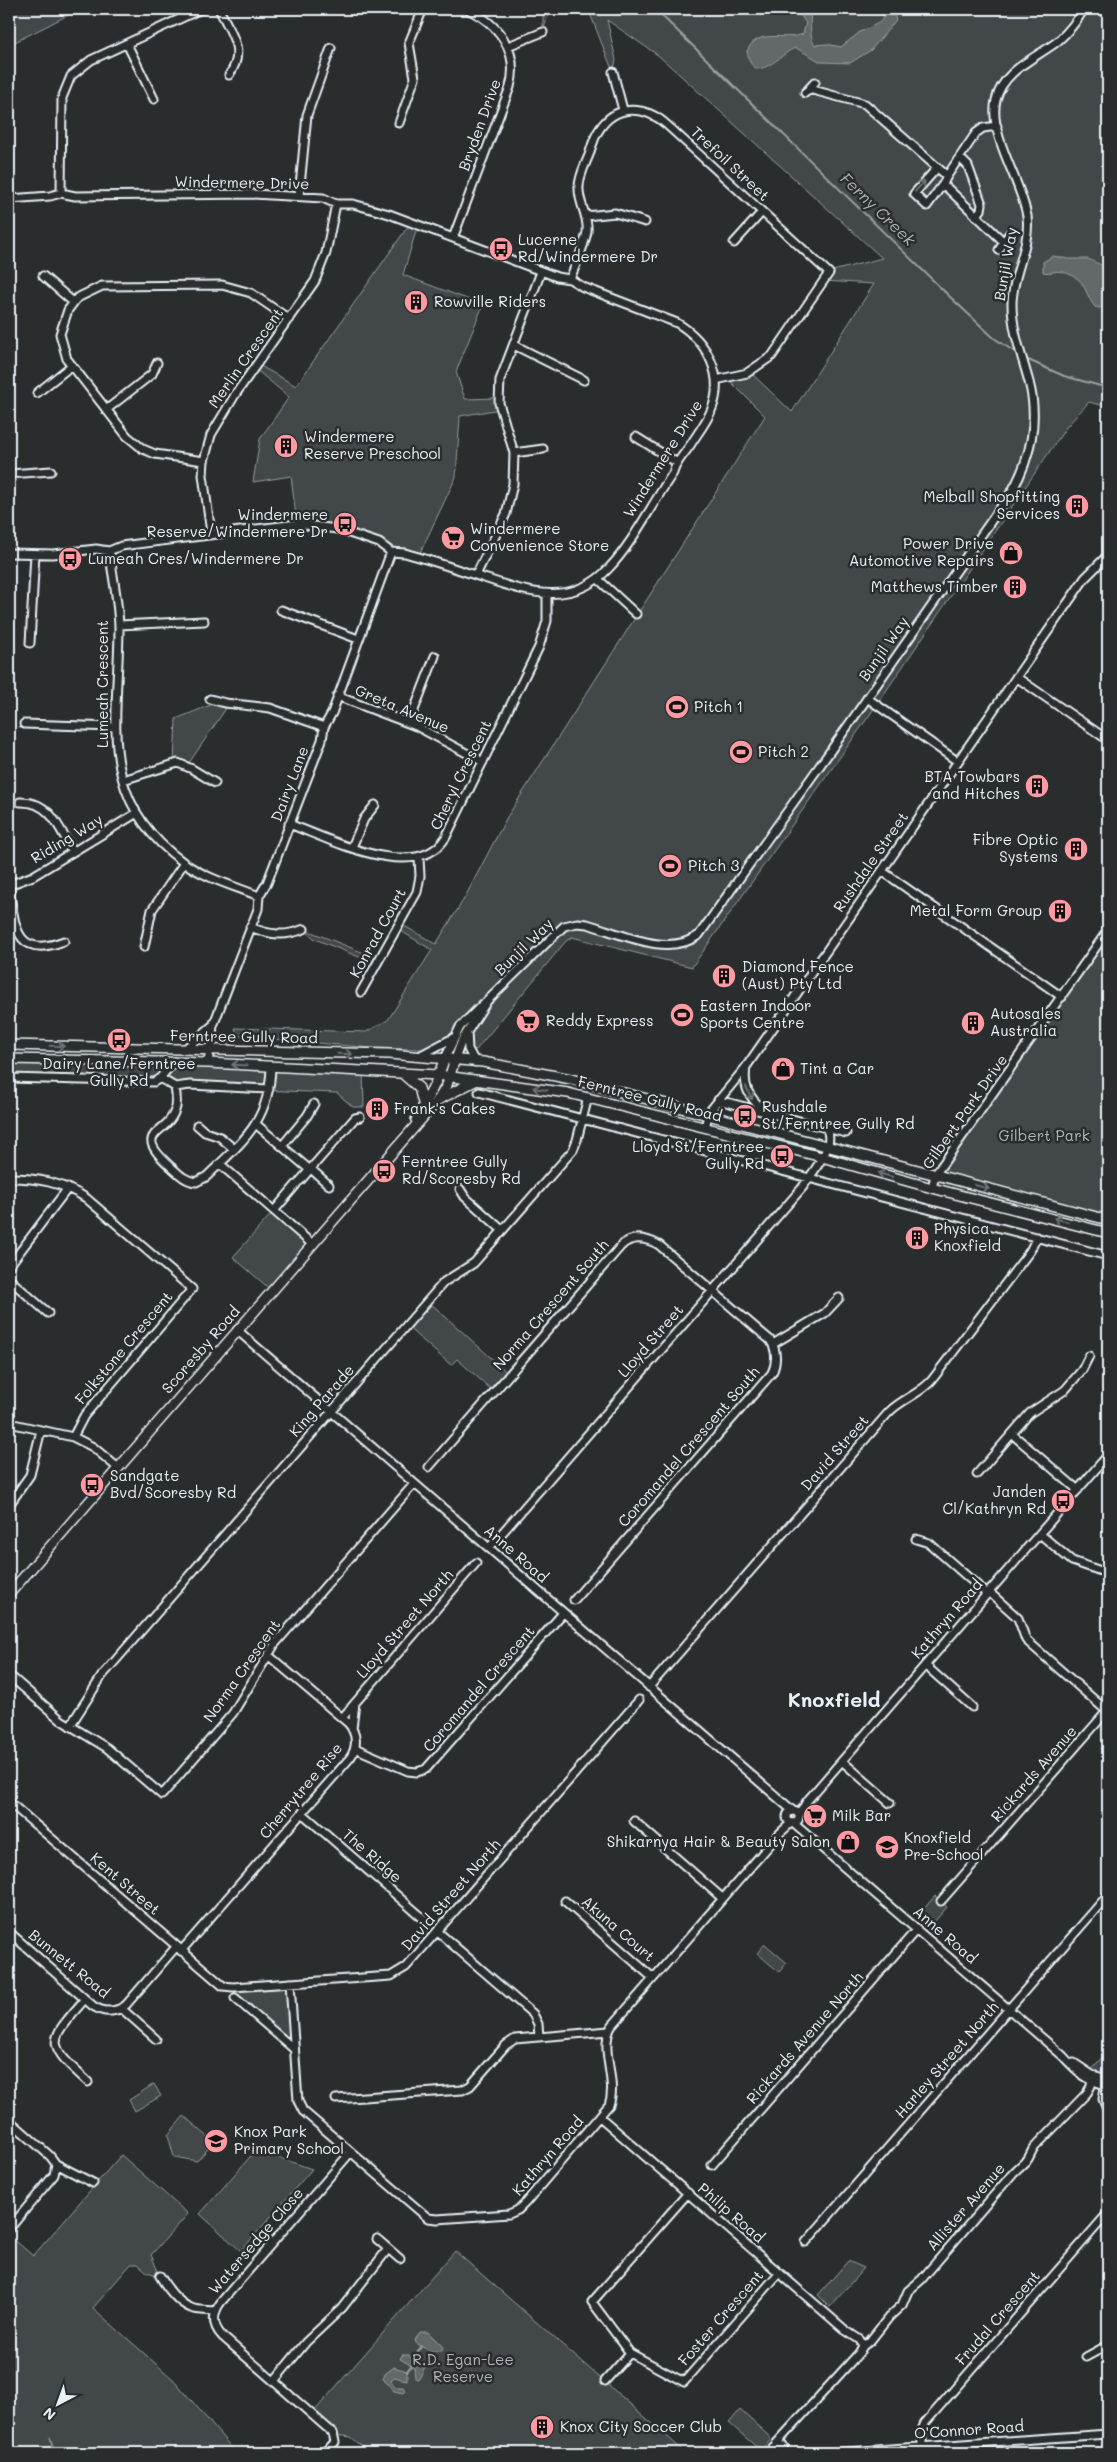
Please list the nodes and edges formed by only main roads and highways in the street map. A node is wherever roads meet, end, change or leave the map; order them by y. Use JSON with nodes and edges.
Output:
{"nodes":[{"id":1,"x":9,"y":1045,"type":"edge"},
{"id":2,"x":9,"y":1058,"type":"edge"},
{"id":3,"x":445,"y":1058,"type":"junction"},
{"id":4,"x":455,"y":1059,"type":"junction"},
{"id":5,"x":402,"y":1074,"type":"junction"},
{"id":6,"x":438,"y":1075,"type":"junction"},
{"id":7,"x":450,"y":1076,"type":"junction"},
{"id":8,"x":478,"y":1080,"type":"junction"},
{"id":9,"x":438,"y":1100,"type":"junction"},
{"id":10,"x":423,"y":1104,"type":"junction"},
{"id":11,"x":414,"y":1125,"type":"junction"},
{"id":12,"x":1108,"y":1220,"type":"edge"},
{"id":13,"x":1108,"y":1233,"type":"edge"},
{"id":14,"x":9,"y":1594,"type":"edge"}],
"edges":[{"from":1,"to":3,"type":"main road","name":"Ferntree Gully Road","one_way":true},
{"from":5,"to":2,"type":"main road","name":"Ferntree Gully Road","one_way":true},
{"from":3,"to":4,"type":"main road","name":"Ferntree Gully Road"},
{"from":3,"to":6,"type":"main road","name":"Scoresby Road"},
{"from":4,"to":7,"type":"main road","name":"Scoresby Road"},
{"from":4,"to":12,"type":"main road","name":"Ferntree Gully Road","one_way":true},
{"from":5,"to":6,"type":"main road","name":"Ferntree Gully Road"},
{"from":5,"to":10,"type":"main road"},
{"from":6,"to":7,"type":"main road","name":"Ferntree Gully Road"},
{"from":6,"to":10,"type":"main road","name":"Scoresby Road"},
{"from":7,"to":8,"type":"main road","name":"Ferntree Gully Road"},
{"from":7,"to":9,"type":"main road","name":"Scoresby Road"},
{"from":8,"to":9,"type":"main road"},
{"from":13,"to":8,"type":"main road","name":"Ferntree Gully Road","one_way":true},
{"from":9,"to":11,"type":"main road","name":"Scoresby Road"},
{"from":10,"to":11,"type":"main road","name":"Scoresby Road"},
{"from":11,"to":14,"type":"main road","name":"Scoresby Road"}]}
